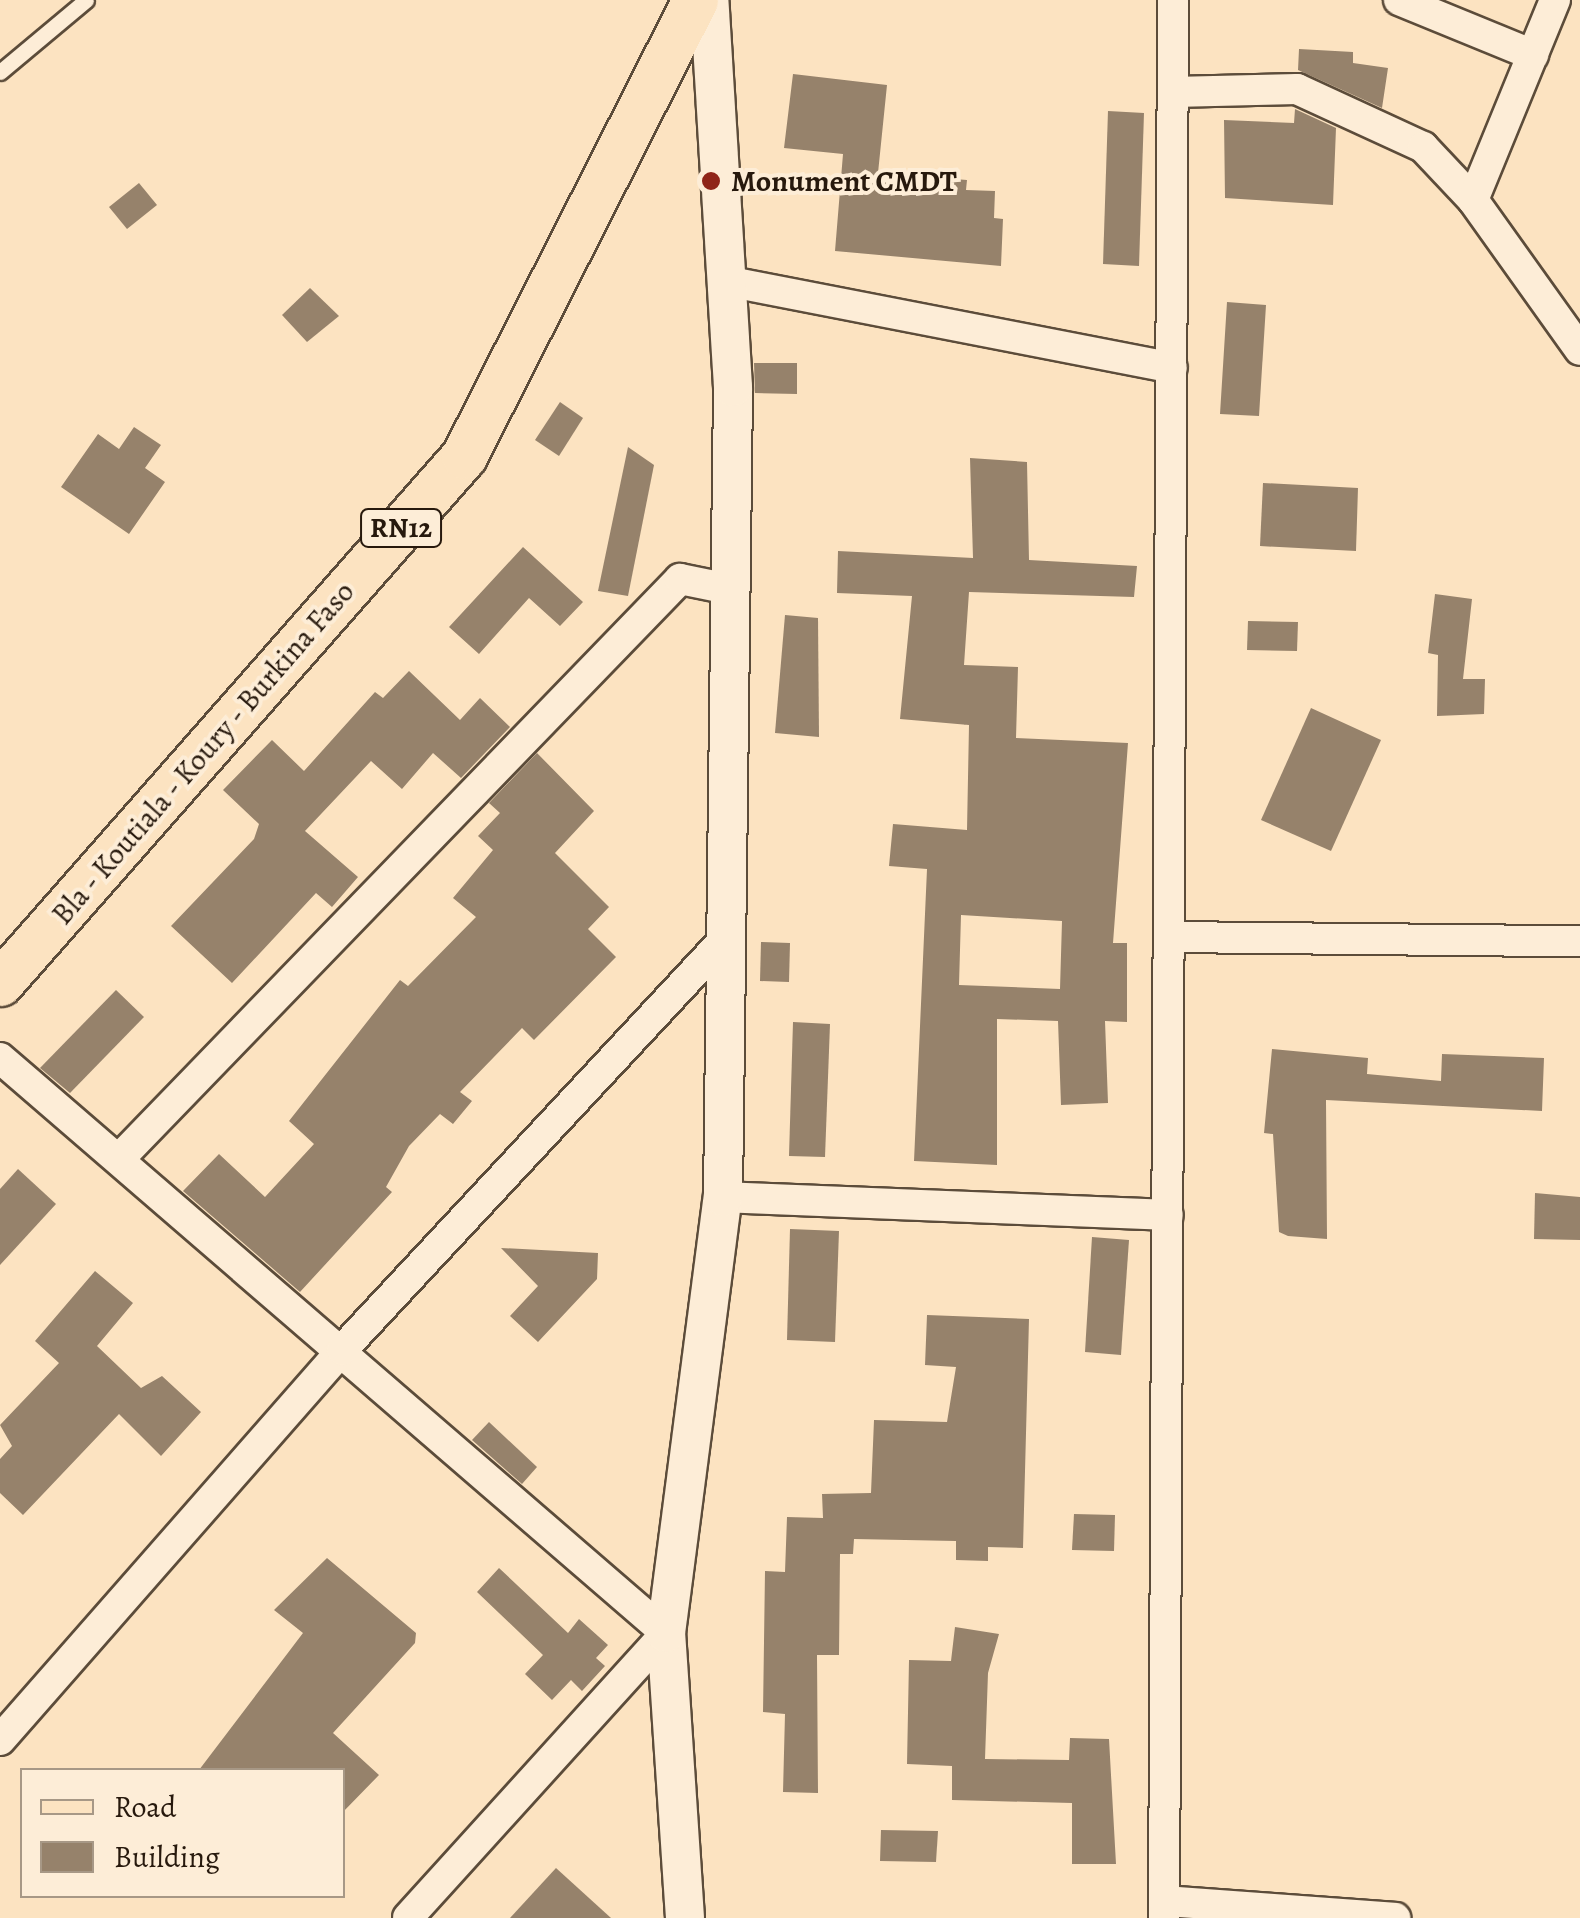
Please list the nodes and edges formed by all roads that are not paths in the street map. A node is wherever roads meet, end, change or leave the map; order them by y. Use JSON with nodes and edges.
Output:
{"nodes":[{"id":1,"x":86,"y":0,"type":"edge"},
{"id":2,"x":695,"y":0,"type":"edge"},
{"id":3,"x":709,"y":0,"type":"edge"},
{"id":4,"x":1173,"y":0,"type":"edge"},
{"id":5,"x":1398,"y":0,"type":"edge"},
{"id":6,"x":1555,"y":0,"type":"edge"},
{"id":7,"x":1532,"y":55,"type":"junction"},
{"id":8,"x":0,"y":72,"type":"edge"},
{"id":9,"x":1173,"y":92,"type":"junction"},
{"id":10,"x":1473,"y":200,"type":"junction"},
{"id":11,"x":731,"y":282,"type":"junction"},
{"id":12,"x":1580,"y":350,"type":"edge"},
{"id":13,"x":1172,"y":368,"type":"junction"},
{"id":14,"x":729,"y":590,"type":"junction"},
{"id":15,"x":1169,"y":937,"type":"junction"},
{"id":16,"x":724,"y":940,"type":"junction"},
{"id":17,"x":1580,"y":941,"type":"edge"},
{"id":18,"x":0,"y":983,"type":"edge"},
{"id":19,"x":0,"y":1058,"type":"edge"},
{"id":20,"x":119,"y":1160,"type":"junction"},
{"id":21,"x":723,"y":1197,"type":"junction"},
{"id":22,"x":1168,"y":1215,"type":"junction"},
{"id":23,"x":342,"y":1350,"type":"junction"},
{"id":24,"x":666,"y":1634,"type":"junction"},
{"id":25,"x":0,"y":1740,"type":"edge"},
{"id":26,"x":1165,"y":1910,"type":"edge"},
{"id":27,"x":408,"y":1918,"type":"edge"},
{"id":28,"x":685,"y":1918,"type":"edge"},
{"id":29,"x":1394,"y":1918,"type":"edge"}],
"edges":[{"from":1,"to":8,"type":"lane"},
{"from":2,"to":18,"type":"main road","name":"Bla - Koutiala - Koury - Burkina Faso","number":"RN12"},
{"from":3,"to":11,"type":"street"},
{"from":4,"to":9,"type":"street"},
{"from":5,"to":7,"type":"street"},
{"from":6,"to":7,"type":"street"},
{"from":7,"to":10,"type":"street"},
{"from":9,"to":10,"type":"street"},
{"from":9,"to":13,"type":"street"},
{"from":10,"to":12,"type":"street"},
{"from":11,"to":13,"type":"street"},
{"from":11,"to":14,"type":"street"},
{"from":13,"to":15,"type":"street"},
{"from":14,"to":16,"type":"street"},
{"from":14,"to":20,"type":"street"},
{"from":15,"to":17,"type":"street"},
{"from":15,"to":22,"type":"street"},
{"from":16,"to":21,"type":"street"},
{"from":16,"to":23,"type":"street"},
{"from":19,"to":20,"type":"street"},
{"from":20,"to":23,"type":"street"},
{"from":21,"to":22,"type":"street"},
{"from":21,"to":24,"type":"street"},
{"from":22,"to":26,"type":"street"},
{"from":23,"to":24,"type":"street"},
{"from":23,"to":25,"type":"street"},
{"from":24,"to":27,"type":"street"},
{"from":24,"to":28,"type":"street"},
{"from":26,"to":29,"type":"street"}]}
